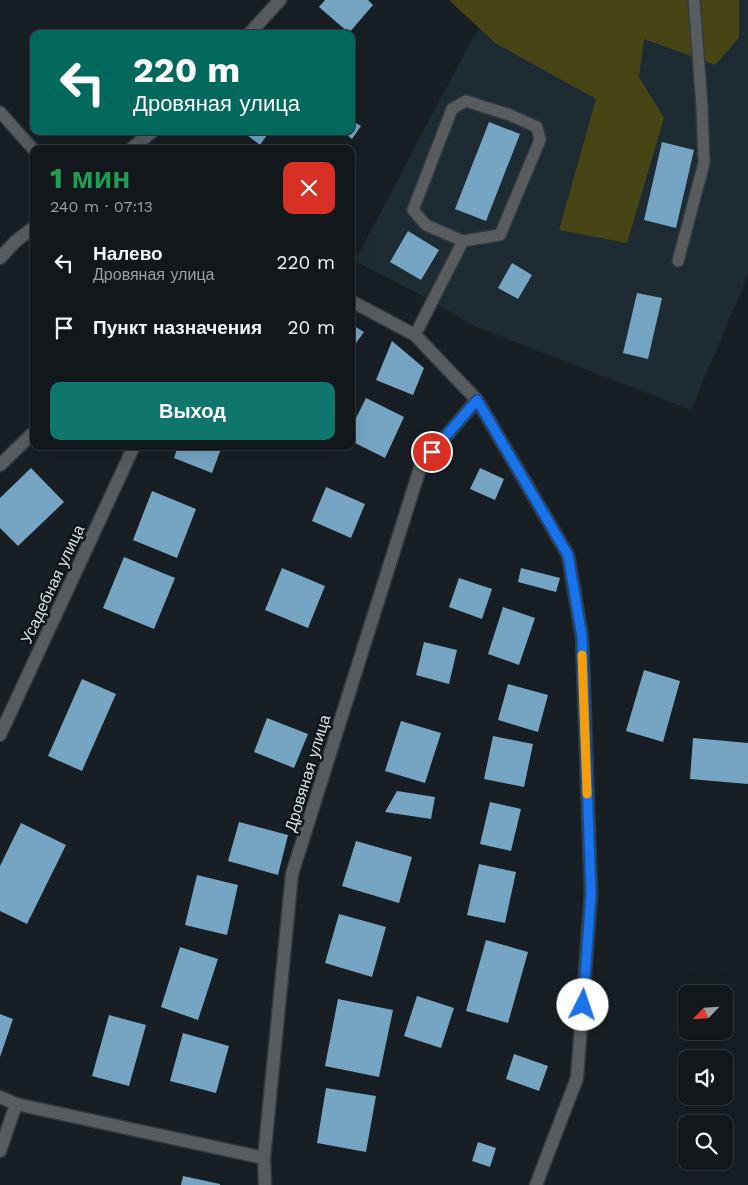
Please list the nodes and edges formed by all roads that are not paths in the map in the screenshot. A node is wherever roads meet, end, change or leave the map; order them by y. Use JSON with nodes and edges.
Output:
{"nodes":[{"id":1,"x":280,"y":0,"type":"edge"},
{"id":2,"x":694,"y":0,"type":"edge"},
{"id":3,"x":252,"y":30,"type":"edge"},
{"id":4,"x":0,"y":112,"type":"edge"},
{"id":5,"x":148,"y":135,"type":"edge"},
{"id":6,"x":136,"y":145,"type":"edge"},
{"id":7,"x":30,"y":146,"type":"edge"},
{"id":8,"x":30,"y":230,"type":"edge"},
{"id":9,"x":463,"y":241,"type":"junction"},
{"id":10,"x":0,"y":258,"type":"edge"},
{"id":11,"x":678,"y":261,"type":"dead end"},
{"id":12,"x":355,"y":303,"type":"edge"},
{"id":13,"x":415,"y":335,"type":"junction"},
{"id":14,"x":477,"y":400,"type":"junction"},
{"id":15,"x":30,"y":436,"type":"edge"},
{"id":16,"x":132,"y":450,"type":"edge"},
{"id":17,"x":0,"y":465,"type":"edge"},
{"id":18,"x":0,"y":735,"type":"edge"},
{"id":19,"x":0,"y":1096,"type":"edge"},
{"id":20,"x":16,"y":1104,"type":"junction"},
{"id":21,"x":0,"y":1151,"type":"edge"},
{"id":22,"x":264,"y":1158,"type":"junction"},
{"id":23,"x":265,"y":1185,"type":"edge"},
{"id":24,"x":536,"y":1185,"type":"edge"}],
"edges":[{"from":1,"to":3,"type":"street"},
{"from":2,"to":11,"type":"lane"},
{"from":4,"to":7,"type":"lane"},
{"from":5,"to":6,"type":"street"},
{"from":8,"to":10,"type":"street"},
{"from":9,"to":9,"type":"lane"},
{"from":9,"to":13,"type":"lane"},
{"from":12,"to":13,"type":"street"},
{"from":13,"to":14,"type":"street"},
{"from":14,"to":22,"type":"street","name":"Дровяная улица"},
{"from":14,"to":24,"type":"street"},
{"from":15,"to":17,"type":"street"},
{"from":16,"to":18,"type":"street","name":"Усадебная улица"},
{"from":19,"to":20,"type":"street"},
{"from":20,"to":21,"type":"street"},
{"from":20,"to":22,"type":"street"},
{"from":22,"to":23,"type":"street","name":"Дровяная улица"}]}
